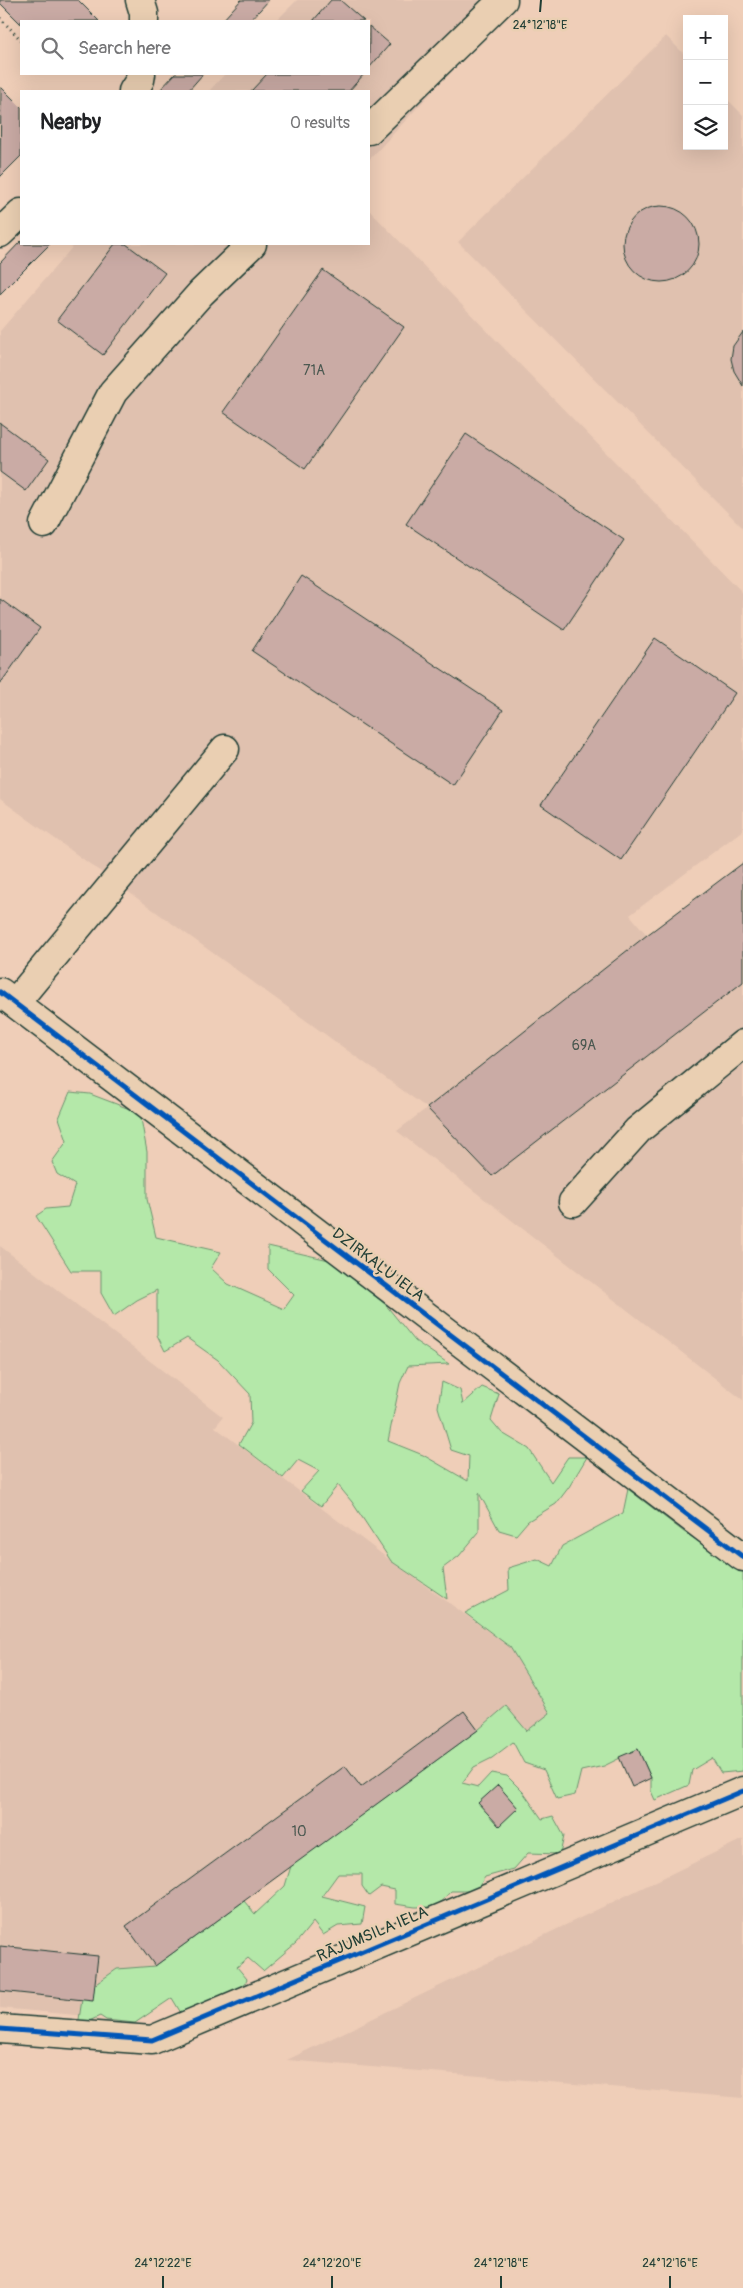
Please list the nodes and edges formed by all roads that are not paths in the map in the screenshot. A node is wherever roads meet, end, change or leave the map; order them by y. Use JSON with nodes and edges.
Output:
{"nodes":[{"id":1,"x":140,"y":0,"type":"edge"},
{"id":2,"x":503,"y":0,"type":"edge"},
{"id":3,"x":144,"y":20,"type":"edge"},
{"id":4,"x":141,"y":75,"type":"edge"},
{"id":5,"x":133,"y":90,"type":"edge"},
{"id":6,"x":370,"y":129,"type":"edge"},
{"id":7,"x":20,"y":214,"type":"edge"},
{"id":8,"x":0,"y":233,"type":"edge"},
{"id":9,"x":251,"y":245,"type":"edge"},
{"id":10,"x":44,"y":524,"type":"dead end"},
{"id":11,"x":225,"y":749,"type":"dead end"},
{"id":12,"x":7,"y":998,"type":"edge"},
{"id":13,"x":743,"y":1044,"type":"edge"},
{"id":14,"x":573,"y":1202,"type":"dead end"},
{"id":15,"x":743,"y":1557,"type":"edge"},
{"id":16,"x":743,"y":1790,"type":"edge"},
{"id":17,"x":0,"y":2029,"type":"edge"}],
"edges":[{"from":1,"to":3,"type":"street"},
{"from":2,"to":6,"type":"street"},
{"from":4,"to":5,"type":"street"},
{"from":7,"to":8,"type":"street"},
{"from":9,"to":10,"type":"street"},
{"from":11,"to":12,"type":"street"},
{"from":12,"to":15,"type":"street","name":"DZIRKAĻU IELA"},
{"from":13,"to":14,"type":"street"},
{"from":16,"to":17,"type":"street","name":"RĀJUMSILA IELA"}]}
